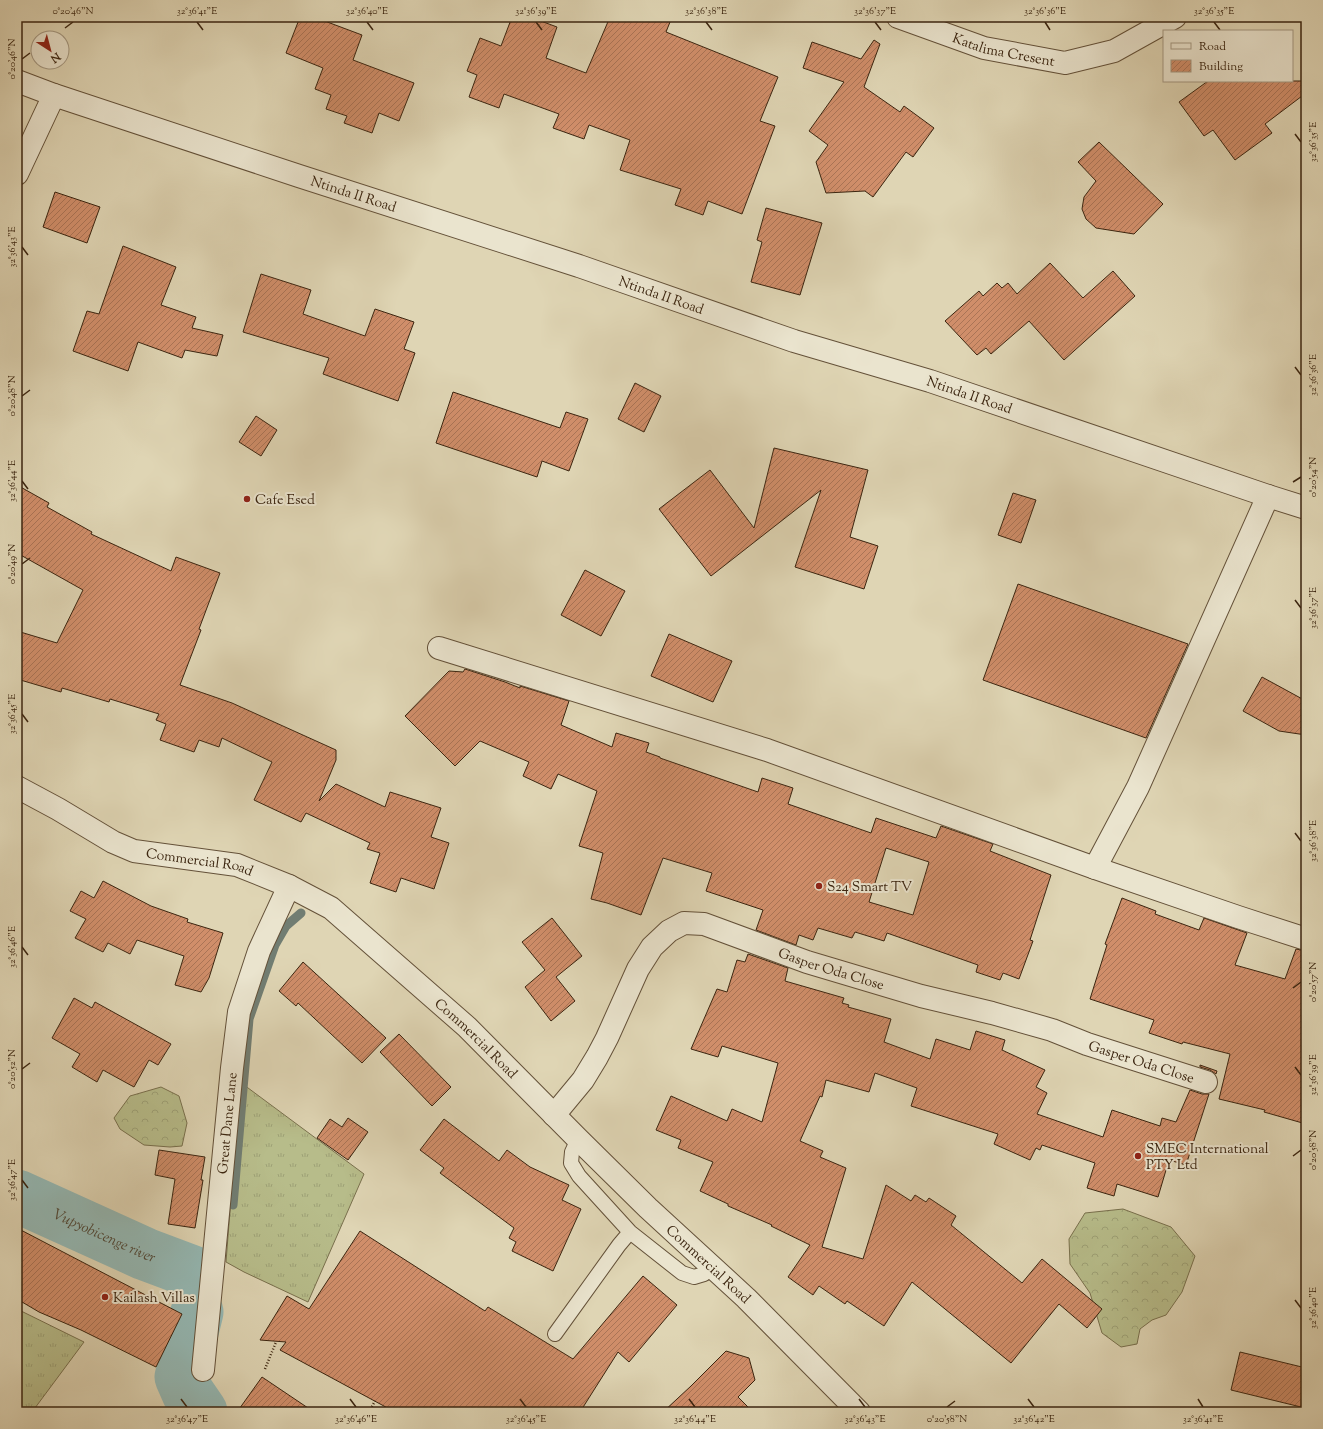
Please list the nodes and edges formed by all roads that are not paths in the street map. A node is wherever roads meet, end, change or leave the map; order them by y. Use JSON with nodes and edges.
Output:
{"nodes":[{"id":1,"x":898,"y":17,"type":"edge"},
{"id":2,"x":1175,"y":17,"type":"edge"},
{"id":3,"x":17,"y":81,"type":"edge"},
{"id":4,"x":54,"y":95,"type":"junction"},
{"id":5,"x":17,"y":174,"type":"edge"},
{"id":6,"x":1268,"y":496,"type":"junction"},
{"id":7,"x":1306,"y":508,"type":"edge"},
{"id":8,"x":439,"y":648,"type":"dead end"},
{"id":9,"x":17,"y":787,"type":"edge"},
{"id":10,"x":1095,"y":868,"type":"junction"},
{"id":11,"x":289,"y":886,"type":"junction"},
{"id":12,"x":1306,"y":939,"type":"edge"},
{"id":13,"x":1206,"y":1082,"type":"dead end"},
{"id":14,"x":554,"y":1115,"type":"junction"},
{"id":15,"x":578,"y":1139,"type":"junction"},
{"id":16,"x":630,"y":1232,"type":"junction"},
{"id":17,"x":711,"y":1265,"type":"junction"},
{"id":18,"x":555,"y":1334,"type":"dead end"},
{"id":19,"x":203,"y":1370,"type":"dead end"},
{"id":20,"x":859,"y":1412,"type":"edge"}],
"edges":[{"from":1,"to":2,"type":"street","name":"Katalima Cresent"},
{"from":3,"to":4,"type":"street","name":"Ntinda II Road"},
{"from":4,"to":5,"type":"street"},
{"from":4,"to":6,"type":"street","name":"Ntinda II Road"},
{"from":6,"to":7,"type":"street","name":"Ntinda II Road"},
{"from":6,"to":10,"type":"street"},
{"from":8,"to":10,"type":"street"},
{"from":9,"to":11,"type":"street","name":"Commercial Road"},
{"from":10,"to":12,"type":"street"},
{"from":11,"to":14,"type":"street","name":"Commercial Road"},
{"from":11,"to":19,"type":"street","name":"Great Dane Lane"},
{"from":13,"to":14,"type":"street","name":"Gasper Oda Close"},
{"from":14,"to":15,"type":"street","name":"Commercial Road"},
{"from":15,"to":16,"type":"lane"},
{"from":15,"to":17,"type":"street","name":"Commercial Road"},
{"from":16,"to":17,"type":"lane"},
{"from":16,"to":18,"type":"lane"},
{"from":17,"to":20,"type":"street","name":"Commercial Road"}]}
